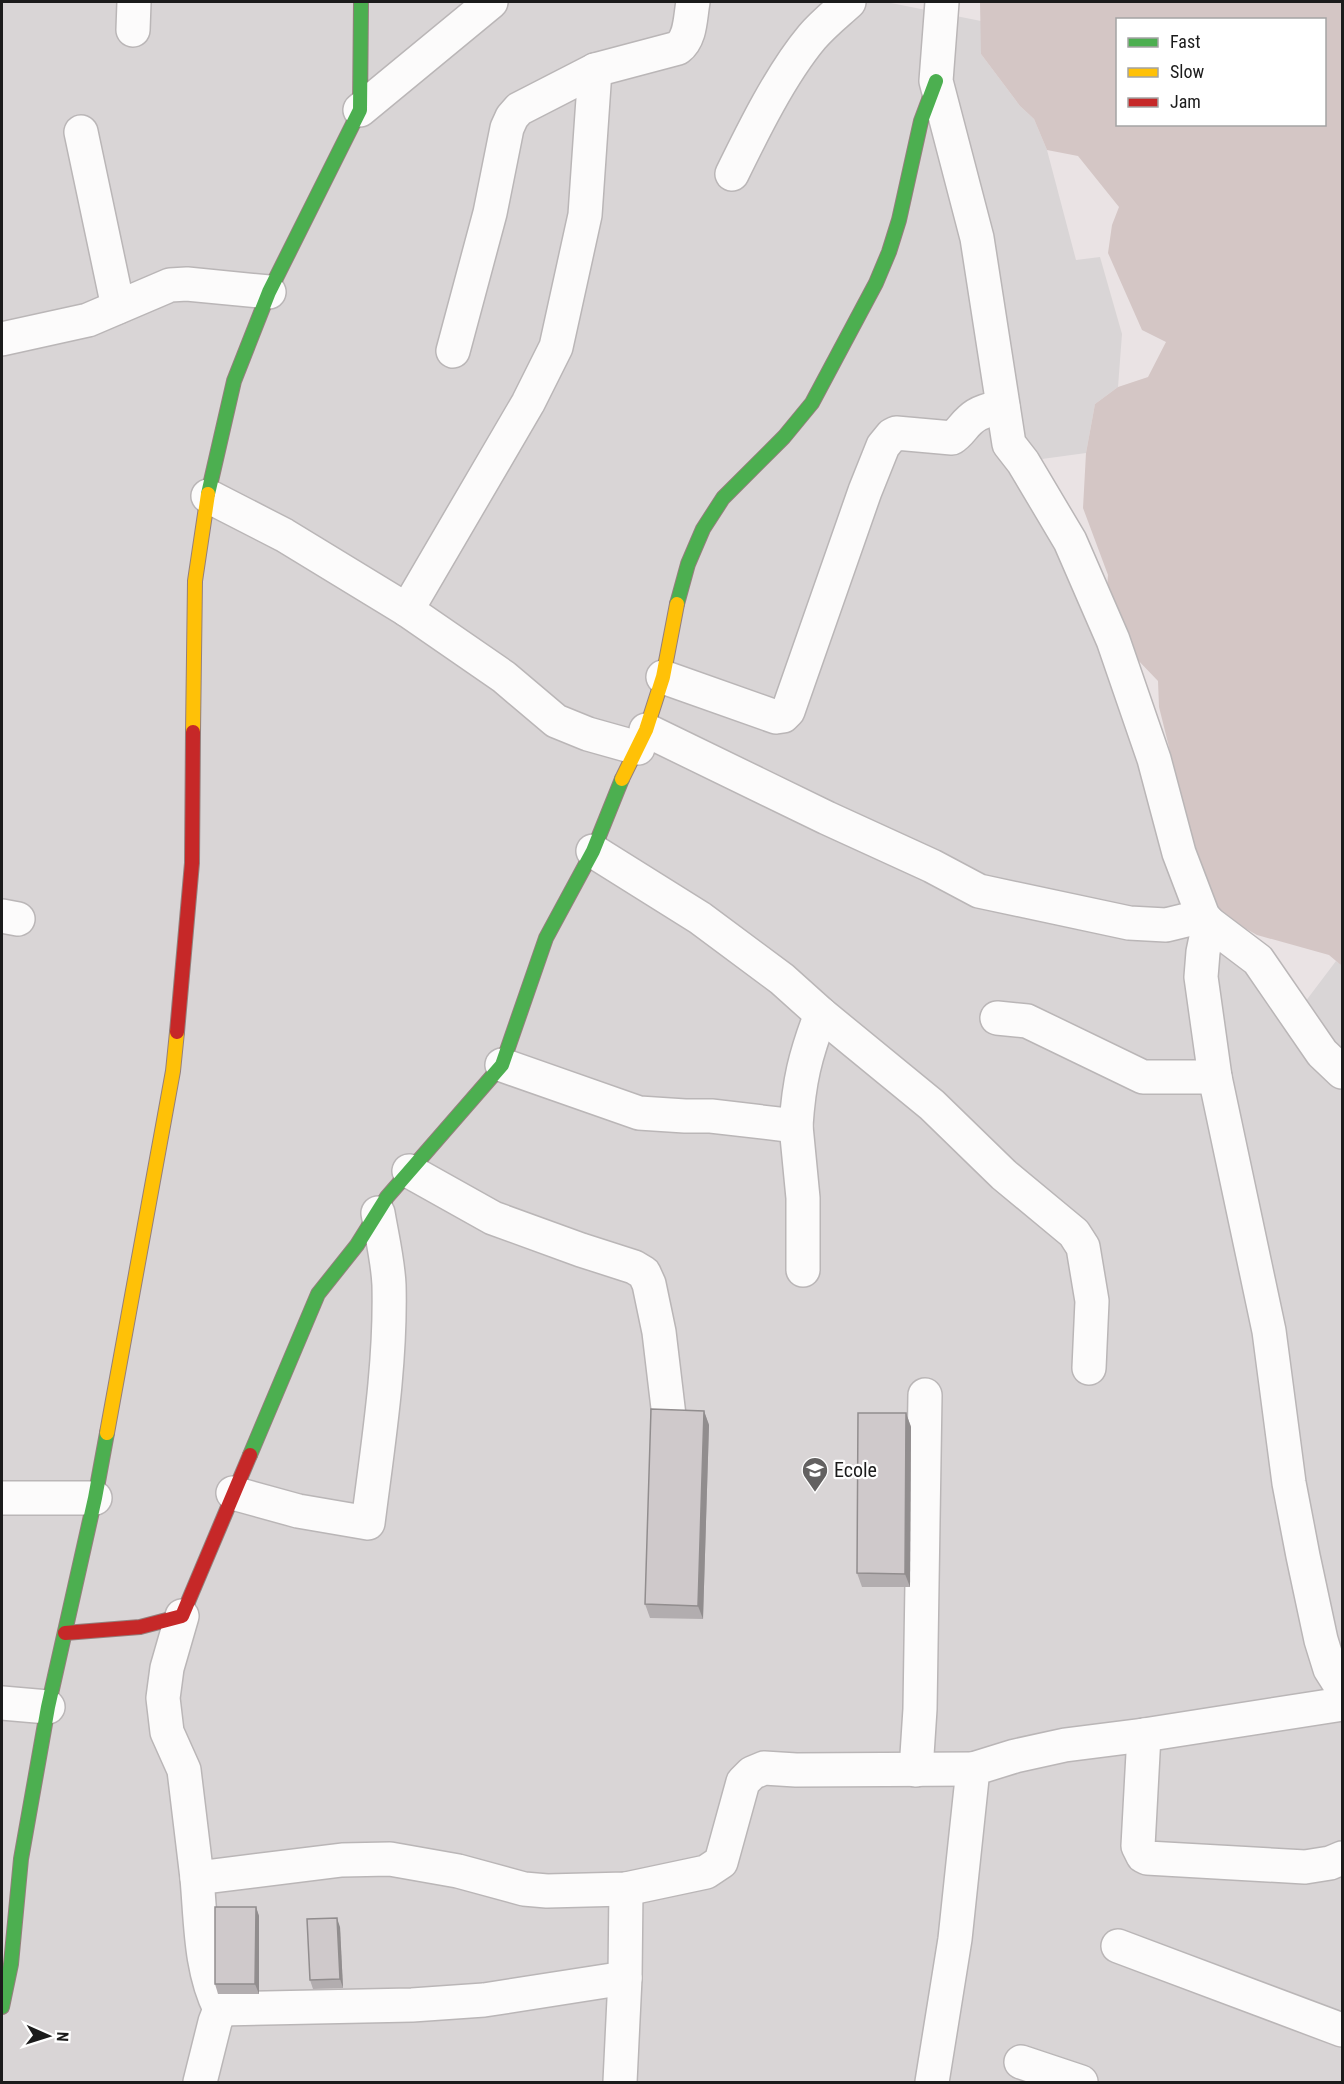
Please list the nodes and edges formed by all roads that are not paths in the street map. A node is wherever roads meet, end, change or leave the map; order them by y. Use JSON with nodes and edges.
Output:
{"nodes":[{"id":1,"x":361,"y":2,"type":"edge"},
{"id":2,"x":491,"y":2,"type":"edge"},
{"id":3,"x":693,"y":2,"type":"edge"},
{"id":4,"x":849,"y":2,"type":"edge"},
{"id":5,"x":942,"y":2,"type":"edge"},
{"id":6,"x":595,"y":70,"type":"junction"},
{"id":7,"x":936,"y":81,"type":"junction"},
{"id":8,"x":360,"y":110,"type":"junction"},
{"id":9,"x":81,"y":132,"type":"dead end"},
{"id":10,"x":732,"y":174,"type":"dead end"},
{"id":11,"x":269,"y":292,"type":"junction"},
{"id":12,"x":118,"y":307,"type":"junction"},
{"id":13,"x":2,"y":339,"type":"edge"},
{"id":14,"x":453,"y":351,"type":"dead end"},
{"id":15,"x":1003,"y":407,"type":"junction"},
{"id":16,"x":208,"y":496,"type":"junction"},
{"id":17,"x":407,"y":610,"type":"junction"},
{"id":18,"x":663,"y":676,"type":"junction"},
{"id":19,"x":642,"y":739,"type":"junction"},
{"id":20,"x":593,"y":851,"type":"junction"},
{"id":21,"x":1206,"y":920,"type":"junction"},
{"id":22,"x":821,"y":1014,"type":"junction"},
{"id":23,"x":997,"y":1018,"type":"dead end"},
{"id":24,"x":502,"y":1065,"type":"junction"},
{"id":25,"x":1342,"y":1072,"type":"edge"},
{"id":26,"x":1215,"y":1077,"type":"junction"},
{"id":27,"x":796,"y":1126,"type":"junction"},
{"id":28,"x":409,"y":1171,"type":"junction"},
{"id":29,"x":378,"y":1213,"type":"junction"},
{"id":30,"x":803,"y":1270,"type":"dead end"},
{"id":31,"x":1089,"y":1368,"type":"dead end"},
{"id":32,"x":925,"y":1395,"type":"dead end"},
{"id":33,"x":669,"y":1416,"type":"edge"},
{"id":34,"x":233,"y":1493,"type":"junction"},
{"id":35,"x":2,"y":1498,"type":"edge"},
{"id":36,"x":95,"y":1498,"type":"junction"},
{"id":37,"x":182,"y":1616,"type":"junction"},
{"id":38,"x":65,"y":1633,"type":"junction"},
{"id":39,"x":1342,"y":1688,"type":"edge"},
{"id":40,"x":2,"y":1703,"type":"edge"},
{"id":41,"x":1342,"y":1704,"type":"edge"},
{"id":42,"x":48,"y":1707,"type":"junction"},
{"id":43,"x":1144,"y":1735,"type":"junction"},
{"id":44,"x":973,"y":1769,"type":"junction"},
{"id":45,"x":916,"y":1770,"type":"junction"},
{"id":46,"x":1342,"y":1858,"type":"edge"},
{"id":47,"x":197,"y":1878,"type":"junction"},
{"id":48,"x":626,"y":1889,"type":"junction"},
{"id":49,"x":1118,"y":1946,"type":"dead end"},
{"id":50,"x":625,"y":1978,"type":"junction"},
{"id":51,"x":2,"y":2007,"type":"edge"},
{"id":52,"x":220,"y":2009,"type":"junction"},
{"id":53,"x":1342,"y":2030,"type":"edge"},
{"id":54,"x":1021,"y":2062,"type":"dead end"},
{"id":55,"x":200,"y":2082,"type":"edge"},
{"id":56,"x":620,"y":2082,"type":"edge"},
{"id":57,"x":932,"y":2082,"type":"edge"},
{"id":58,"x":1081,"y":2082,"type":"edge"}],
"edges":[{"from":1,"to":8,"type":"street"},
{"from":2,"to":8,"type":"street"},
{"from":3,"to":6,"type":"street"},
{"from":4,"to":10,"type":"street"},
{"from":5,"to":7,"type":"street"},
{"from":6,"to":14,"type":"street"},
{"from":6,"to":17,"type":"street"},
{"from":7,"to":15,"type":"street"},
{"from":7,"to":18,"type":"street"},
{"from":8,"to":11,"type":"street"},
{"from":9,"to":12,"type":"street"},
{"from":11,"to":12,"type":"street"},
{"from":11,"to":16,"type":"street"},
{"from":12,"to":13,"type":"street"},
{"from":15,"to":18,"type":"street"},
{"from":15,"to":21,"type":"street"},
{"from":16,"to":17,"type":"street"},
{"from":16,"to":36,"type":"street"},
{"from":17,"to":19,"type":"street"},
{"from":18,"to":19,"type":"street"},
{"from":19,"to":20,"type":"street"},
{"from":19,"to":21,"type":"street"},
{"from":20,"to":22,"type":"street"},
{"from":20,"to":24,"type":"street"},
{"from":21,"to":25,"type":"street"},
{"from":21,"to":26,"type":"street"},
{"from":22,"to":27,"type":"street"},
{"from":22,"to":31,"type":"street"},
{"from":23,"to":26,"type":"street"},
{"from":24,"to":27,"type":"street"},
{"from":24,"to":28,"type":"street"},
{"from":26,"to":39,"type":"street"},
{"from":27,"to":30,"type":"street"},
{"from":28,"to":29,"type":"street"},
{"from":28,"to":33,"type":"street"},
{"from":29,"to":34,"type":"street"},
{"from":29,"to":34,"type":"street"},
{"from":32,"to":45,"type":"street"},
{"from":34,"to":37,"type":"street"},
{"from":35,"to":36,"type":"street"},
{"from":36,"to":38,"type":"street"},
{"from":37,"to":38,"type":"street"},
{"from":37,"to":47,"type":"street"},
{"from":38,"to":42,"type":"street"},
{"from":40,"to":42,"type":"street"},
{"from":41,"to":43,"type":"street"},
{"from":42,"to":51,"type":"street"},
{"from":43,"to":44,"type":"street"},
{"from":43,"to":46,"type":"street"},
{"from":44,"to":45,"type":"street"},
{"from":44,"to":57,"type":"street"},
{"from":45,"to":48,"type":"street"},
{"from":47,"to":48,"type":"street"},
{"from":47,"to":52,"type":"street"},
{"from":48,"to":50,"type":"street"},
{"from":49,"to":53,"type":"street"},
{"from":50,"to":52,"type":"street"},
{"from":50,"to":56,"type":"street"},
{"from":52,"to":55,"type":"street"},
{"from":54,"to":58,"type":"street"}]}
